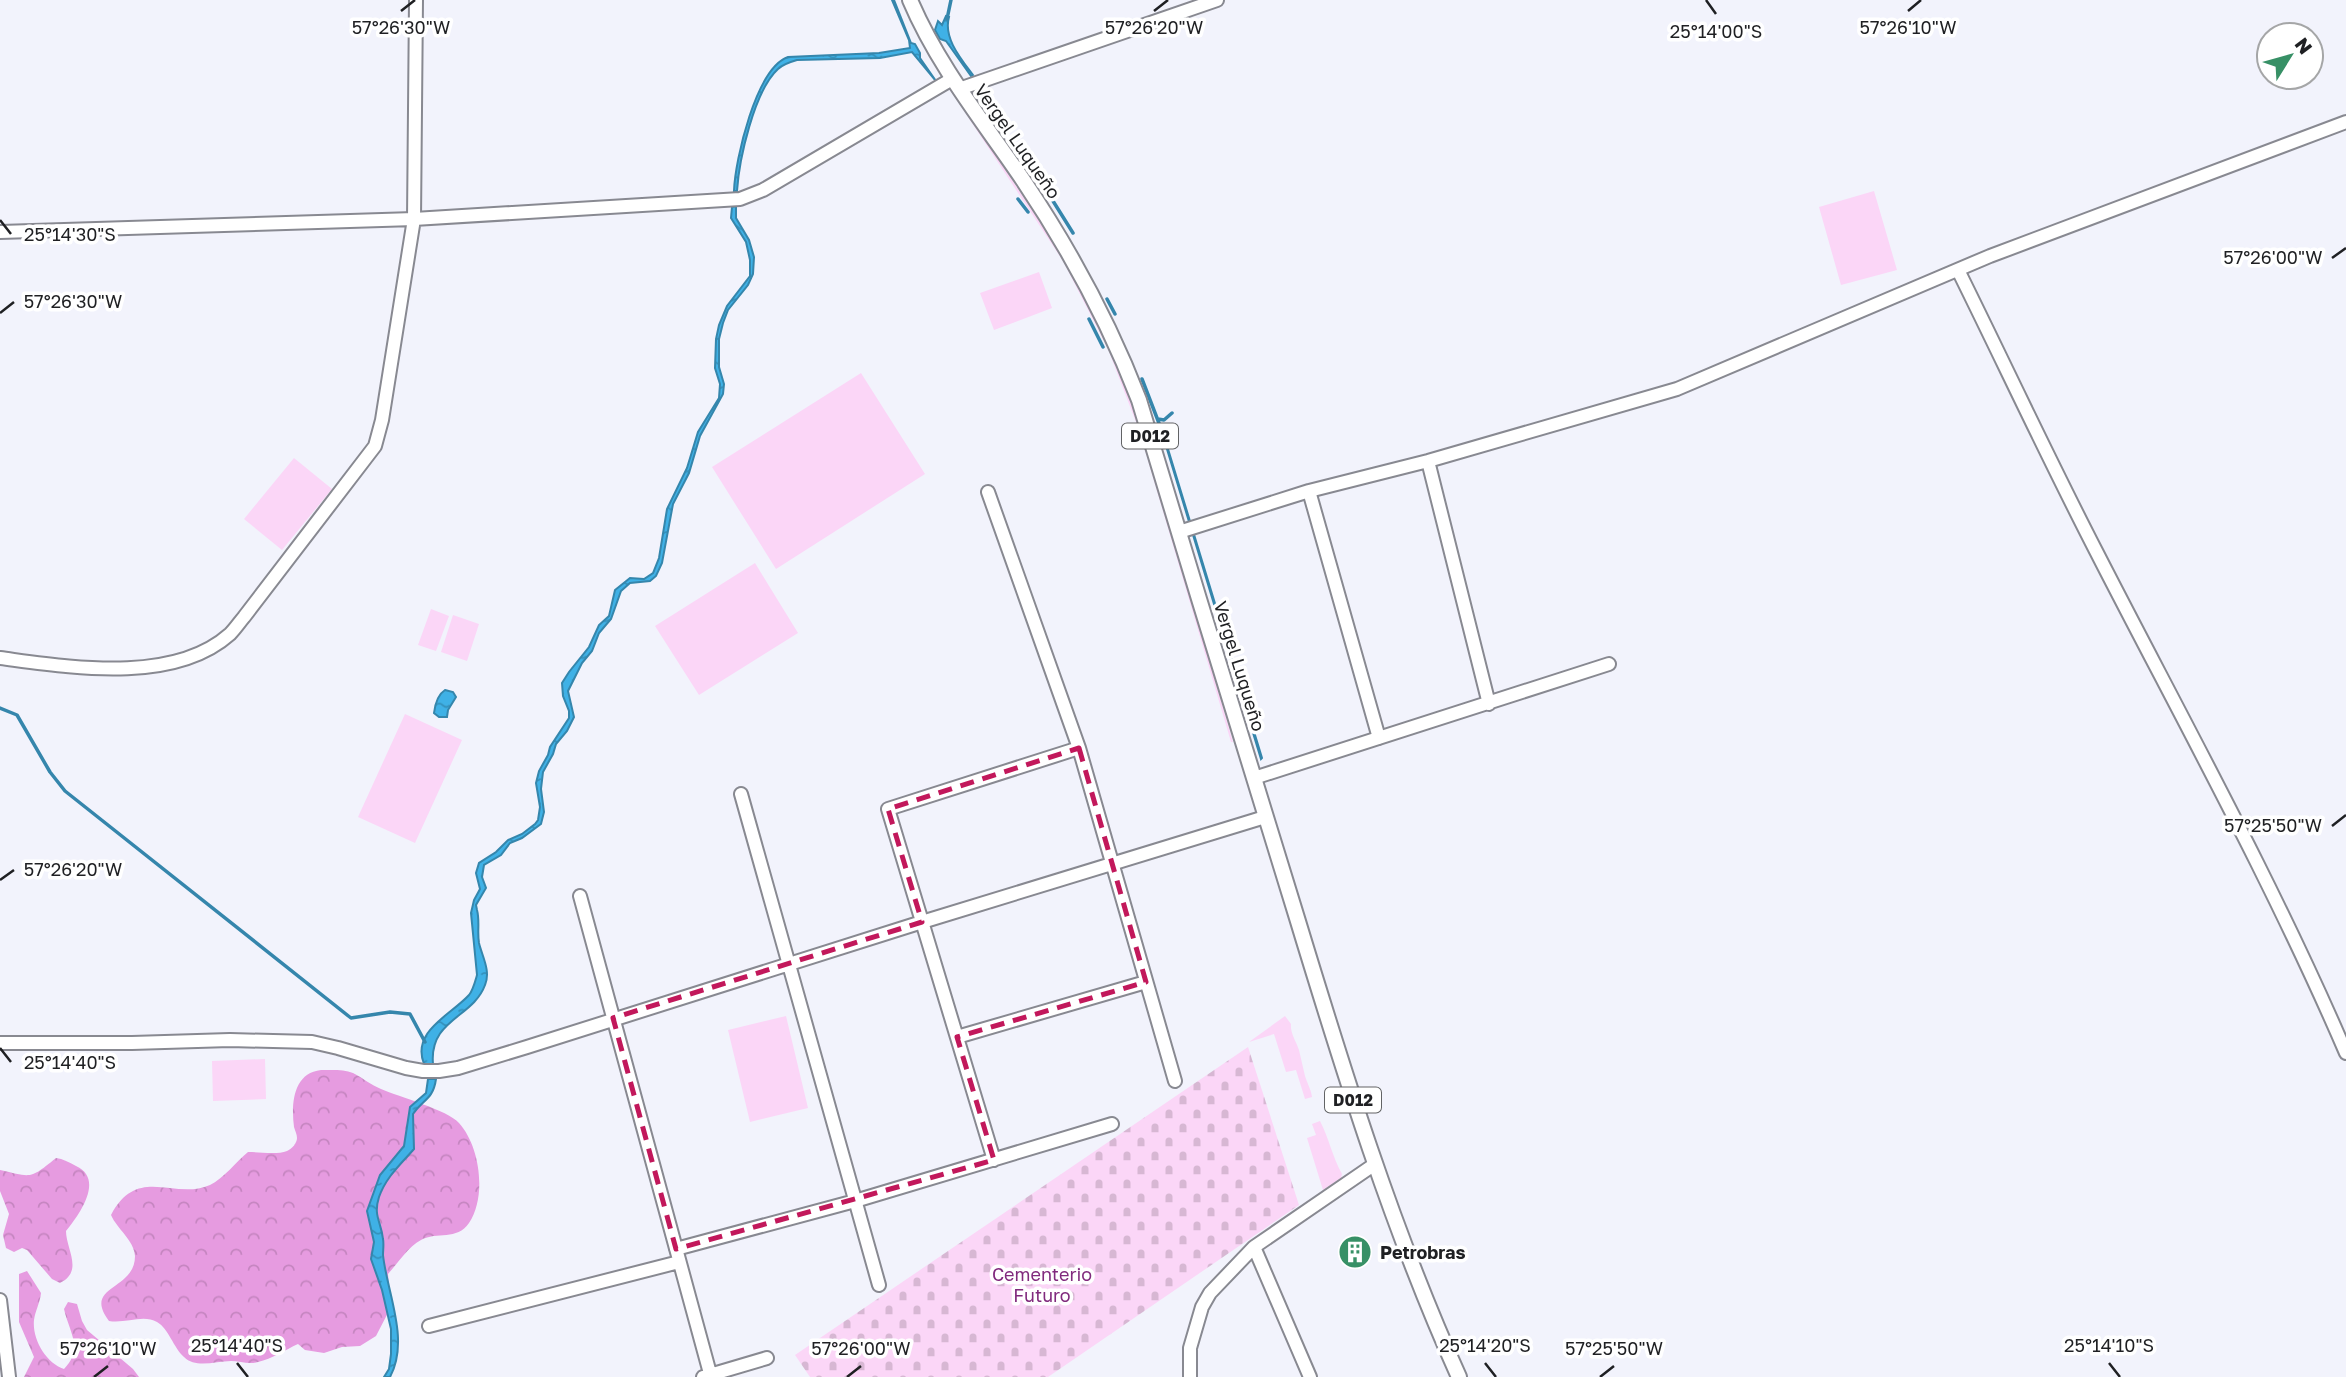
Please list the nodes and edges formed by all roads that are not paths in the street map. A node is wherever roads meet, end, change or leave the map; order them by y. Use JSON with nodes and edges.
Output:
{"nodes":[{"id":1,"x":416,"y":0,"type":"edge"},
{"id":2,"x":911,"y":0,"type":"edge"},
{"id":3,"x":1217,"y":0,"type":"edge"},
{"id":4,"x":956,"y":84,"type":"junction"},
{"id":5,"x":2346,"y":122,"type":"edge"},
{"id":6,"x":414,"y":219,"type":"junction"},
{"id":7,"x":0,"y":232,"type":"edge"},
{"id":8,"x":1958,"y":270,"type":"junction"},
{"id":9,"x":1428,"y":461,"type":"junction"},
{"id":10,"x":1309,"y":491,"type":"junction"},
{"id":11,"x":988,"y":492,"type":"dead end"},
{"id":12,"x":1188,"y":530,"type":"junction"},
{"id":13,"x":0,"y":658,"type":"edge"},
{"id":14,"x":1609,"y":664,"type":"dead end"},
{"id":15,"x":1489,"y":704,"type":"junction"},
{"id":16,"x":1379,"y":738,"type":"junction"},
{"id":17,"x":1079,"y":748,"type":"junction"},
{"id":18,"x":1254,"y":778,"type":"junction"},
{"id":19,"x":741,"y":794,"type":"dead end"},
{"id":20,"x":1265,"y":817,"type":"junction"},
{"id":21,"x":1112,"y":864,"type":"junction"},
{"id":22,"x":580,"y":896,"type":"dead end"},
{"id":23,"x":922,"y":922,"type":"junction"},
{"id":24,"x":788,"y":964,"type":"junction"},
{"id":25,"x":1146,"y":982,"type":"junction"},
{"id":26,"x":613,"y":1018,"type":"junction"},
{"id":27,"x":957,"y":1038,"type":"junction"},
{"id":28,"x":0,"y":1043,"type":"edge"},
{"id":29,"x":2346,"y":1053,"type":"edge"},
{"id":30,"x":1175,"y":1081,"type":"dead end"},
{"id":31,"x":1112,"y":1124,"type":"dead end"},
{"id":32,"x":994,"y":1160,"type":"junction"},
{"id":33,"x":1375,"y":1164,"type":"junction"},
{"id":34,"x":855,"y":1201,"type":"junction"},
{"id":35,"x":1254,"y":1247,"type":"junction"},
{"id":36,"x":677,"y":1255,"type":"junction"},
{"id":37,"x":879,"y":1285,"type":"dead end"},
{"id":38,"x":0,"y":1300,"type":"edge"},
{"id":39,"x":429,"y":1326,"type":"dead end"},
{"id":40,"x":767,"y":1358,"type":"dead end"},
{"id":41,"x":708,"y":1376,"type":"edge"},
{"id":42,"x":9,"y":1377,"type":"edge"},
{"id":43,"x":1190,"y":1377,"type":"edge"},
{"id":44,"x":1310,"y":1377,"type":"edge"},
{"id":45,"x":1459,"y":1377,"type":"edge"}],
"edges":[{"from":1,"to":6,"type":"street"},
{"from":2,"to":4,"type":"main road","name":"Vergel Luqueño","number":"D012"},
{"from":3,"to":4,"type":"street"},
{"from":4,"to":6,"type":"street"},
{"from":4,"to":12,"type":"main road","name":"Vergel Luqueño","number":"D012"},
{"from":5,"to":8,"type":"street"},
{"from":6,"to":7,"type":"street"},
{"from":6,"to":13,"type":"street"},
{"from":8,"to":9,"type":"street"},
{"from":8,"to":29,"type":"street"},
{"from":9,"to":10,"type":"street"},
{"from":9,"to":15,"type":"street"},
{"from":10,"to":12,"type":"street"},
{"from":10,"to":16,"type":"street"},
{"from":11,"to":17,"type":"street"},
{"from":12,"to":18,"type":"main road","name":"Vergel Luqueño","number":"D012"},
{"from":14,"to":15,"type":"street"},
{"from":15,"to":16,"type":"street"},
{"from":16,"to":18,"type":"street"},
{"from":17,"to":21,"type":"street"},
{"from":17,"to":23,"type":"street"},
{"from":18,"to":20,"type":"main road","name":"Vergel Luqueño","number":"D012"},
{"from":19,"to":24,"type":"street"},
{"from":20,"to":21,"type":"street"},
{"from":20,"to":33,"type":"main road","name":"Vergel Luqueño","number":"D012"},
{"from":21,"to":23,"type":"street"},
{"from":21,"to":25,"type":"street"},
{"from":22,"to":26,"type":"street"},
{"from":23,"to":24,"type":"street"},
{"from":23,"to":27,"type":"street"},
{"from":24,"to":26,"type":"street"},
{"from":24,"to":34,"type":"street"},
{"from":25,"to":27,"type":"street"},
{"from":25,"to":30,"type":"street"},
{"from":26,"to":28,"type":"street"},
{"from":26,"to":36,"type":"street"},
{"from":27,"to":32,"type":"street"},
{"from":31,"to":32,"type":"street"},
{"from":32,"to":34,"type":"street"},
{"from":33,"to":35,"type":"street"},
{"from":33,"to":45,"type":"main road","name":"Vergel Luqueño","number":"D012"},
{"from":34,"to":36,"type":"street"},
{"from":34,"to":37,"type":"street"},
{"from":35,"to":43,"type":"street"},
{"from":35,"to":44,"type":"street"},
{"from":36,"to":39,"type":"street"},
{"from":36,"to":41,"type":"street"},
{"from":38,"to":42,"type":"street"},
{"from":40,"to":41,"type":"street"}]}
